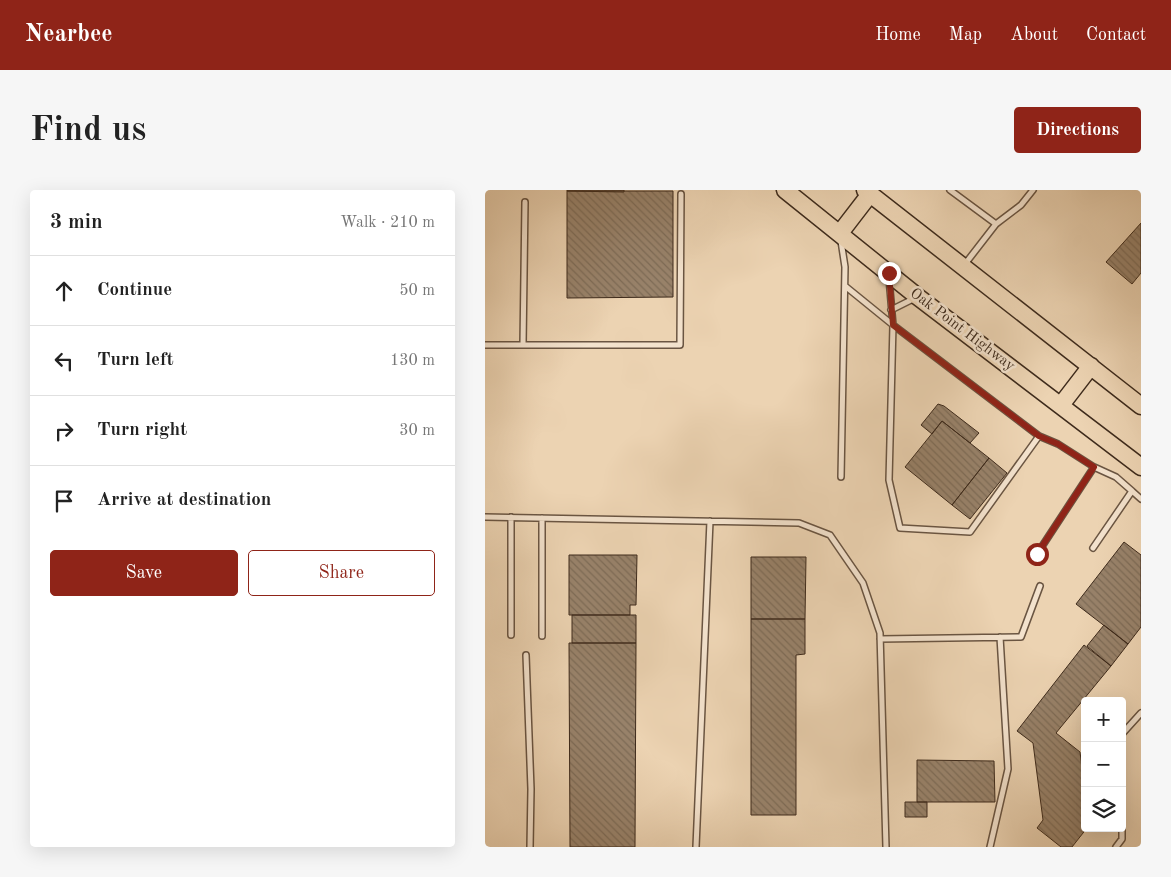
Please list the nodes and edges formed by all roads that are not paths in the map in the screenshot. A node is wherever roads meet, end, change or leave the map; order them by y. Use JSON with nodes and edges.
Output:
{"nodes":[{"id":1,"x":785,"y":190,"type":"edge"},
{"id":2,"x":950,"y":190,"type":"edge"},
{"id":3,"x":1033,"y":190,"type":"edge"},
{"id":4,"x":870,"y":191,"type":"edge"},
{"id":5,"x":681,"y":194,"type":"dead end"},
{"id":6,"x":525,"y":202,"type":"dead end"},
{"id":7,"x":996,"y":224,"type":"junction"},
{"id":8,"x":840,"y":234,"type":"junction"},
{"id":9,"x":963,"y":267,"type":"junction"},
{"id":10,"x":889,"y":273,"type":"junction"},
{"id":11,"x":845,"y":286,"type":"junction"},
{"id":12,"x":918,"y":297,"type":"junction"},
{"id":13,"x":891,"y":310,"type":"junction"},
{"id":14,"x":893,"y":325,"type":"junction"},
{"id":15,"x":485,"y":346,"type":"edge"},
{"id":16,"x":523,"y":346,"type":"junction"},
{"id":17,"x":1091,"y":366,"type":"junction"},
{"id":18,"x":1061,"y":405,"type":"junction"},
{"id":19,"x":1141,"y":406,"type":"edge"},
{"id":20,"x":1039,"y":436,"type":"junction"},
{"id":21,"x":1094,"y":467,"type":"junction"},
{"id":22,"x":1141,"y":467,"type":"edge"},
{"id":23,"x":841,"y":478,"type":"dead end"},
{"id":24,"x":1132,"y":491,"type":"junction"},
{"id":25,"x":1141,"y":499,"type":"edge"},
{"id":26,"x":485,"y":517,"type":"edge"},
{"id":27,"x":511,"y":518,"type":"junction"},
{"id":28,"x":543,"y":518,"type":"junction"},
{"id":29,"x":710,"y":521,"type":"junction"},
{"id":30,"x":1093,"y":548,"type":"dead end"},
{"id":31,"x":1037,"y":554,"type":"dead end"},
{"id":32,"x":1040,"y":586,"type":"dead end"},
{"id":33,"x":511,"y":635,"type":"dead end"},
{"id":34,"x":541,"y":636,"type":"dead end"},
{"id":35,"x":1001,"y":637,"type":"junction"},
{"id":36,"x":880,"y":639,"type":"junction"},
{"id":37,"x":526,"y":655,"type":"dead end"},
{"id":38,"x":1141,"y":713,"type":"edge"},
{"id":39,"x":1139,"y":720,"type":"edge"},
{"id":40,"x":1126,"y":731,"type":"edge"},
{"id":41,"x":1122,"y":832,"type":"edge"},
{"id":42,"x":530,"y":847,"type":"edge"},
{"id":43,"x":696,"y":847,"type":"edge"},
{"id":44,"x":886,"y":847,"type":"edge"},
{"id":45,"x":990,"y":847,"type":"edge"},
{"id":46,"x":1116,"y":847,"type":"edge"}],
"edges":[{"from":1,"to":8,"type":"main road","name":"Oak Point Highway"},
{"from":2,"to":7,"type":"lane"},
{"from":3,"to":7,"type":"lane"},
{"from":4,"to":8,"type":"main road"},
{"from":4,"to":9,"type":"main road"},
{"from":5,"to":16,"type":"lane"},
{"from":6,"to":16,"type":"lane"},
{"from":7,"to":9,"type":"lane"},
{"from":8,"to":10,"type":"main road","name":"Oak Point Highway"},
{"from":8,"to":11,"type":"lane"},
{"from":9,"to":17,"type":"main road"},
{"from":10,"to":12,"type":"main road","name":"Oak Point Highway"},
{"from":10,"to":13,"type":"lane"},
{"from":11,"to":14,"type":"lane"},
{"from":11,"to":23,"type":"lane"},
{"from":12,"to":13,"type":"lane"},
{"from":12,"to":18,"type":"main road","name":"Oak Point Highway"},
{"from":13,"to":14,"type":"lane"},
{"from":14,"to":20,"type":"lane"},
{"from":14,"to":20,"type":"lane"},
{"from":15,"to":16,"type":"lane"},
{"from":17,"to":18,"type":"main road"},
{"from":17,"to":19,"type":"main road"},
{"from":18,"to":22,"type":"main road","name":"Oak Point Highway"},
{"from":20,"to":21,"type":"lane"},
{"from":21,"to":24,"type":"lane"},
{"from":21,"to":31,"type":"lane"},
{"from":24,"to":25,"type":"lane"},
{"from":24,"to":30,"type":"lane"},
{"from":26,"to":27,"type":"lane"},
{"from":27,"to":28,"type":"lane"},
{"from":27,"to":33,"type":"lane"},
{"from":28,"to":29,"type":"lane"},
{"from":28,"to":34,"type":"lane"},
{"from":29,"to":36,"type":"lane"},
{"from":29,"to":43,"type":"lane"},
{"from":32,"to":35,"type":"lane"},
{"from":35,"to":36,"type":"lane"},
{"from":35,"to":45,"type":"lane"},
{"from":36,"to":44,"type":"lane"},
{"from":37,"to":42,"type":"lane"},
{"from":38,"to":39,"type":"lane"},
{"from":39,"to":40,"type":"lane"},
{"from":41,"to":46,"type":"lane"}]}
